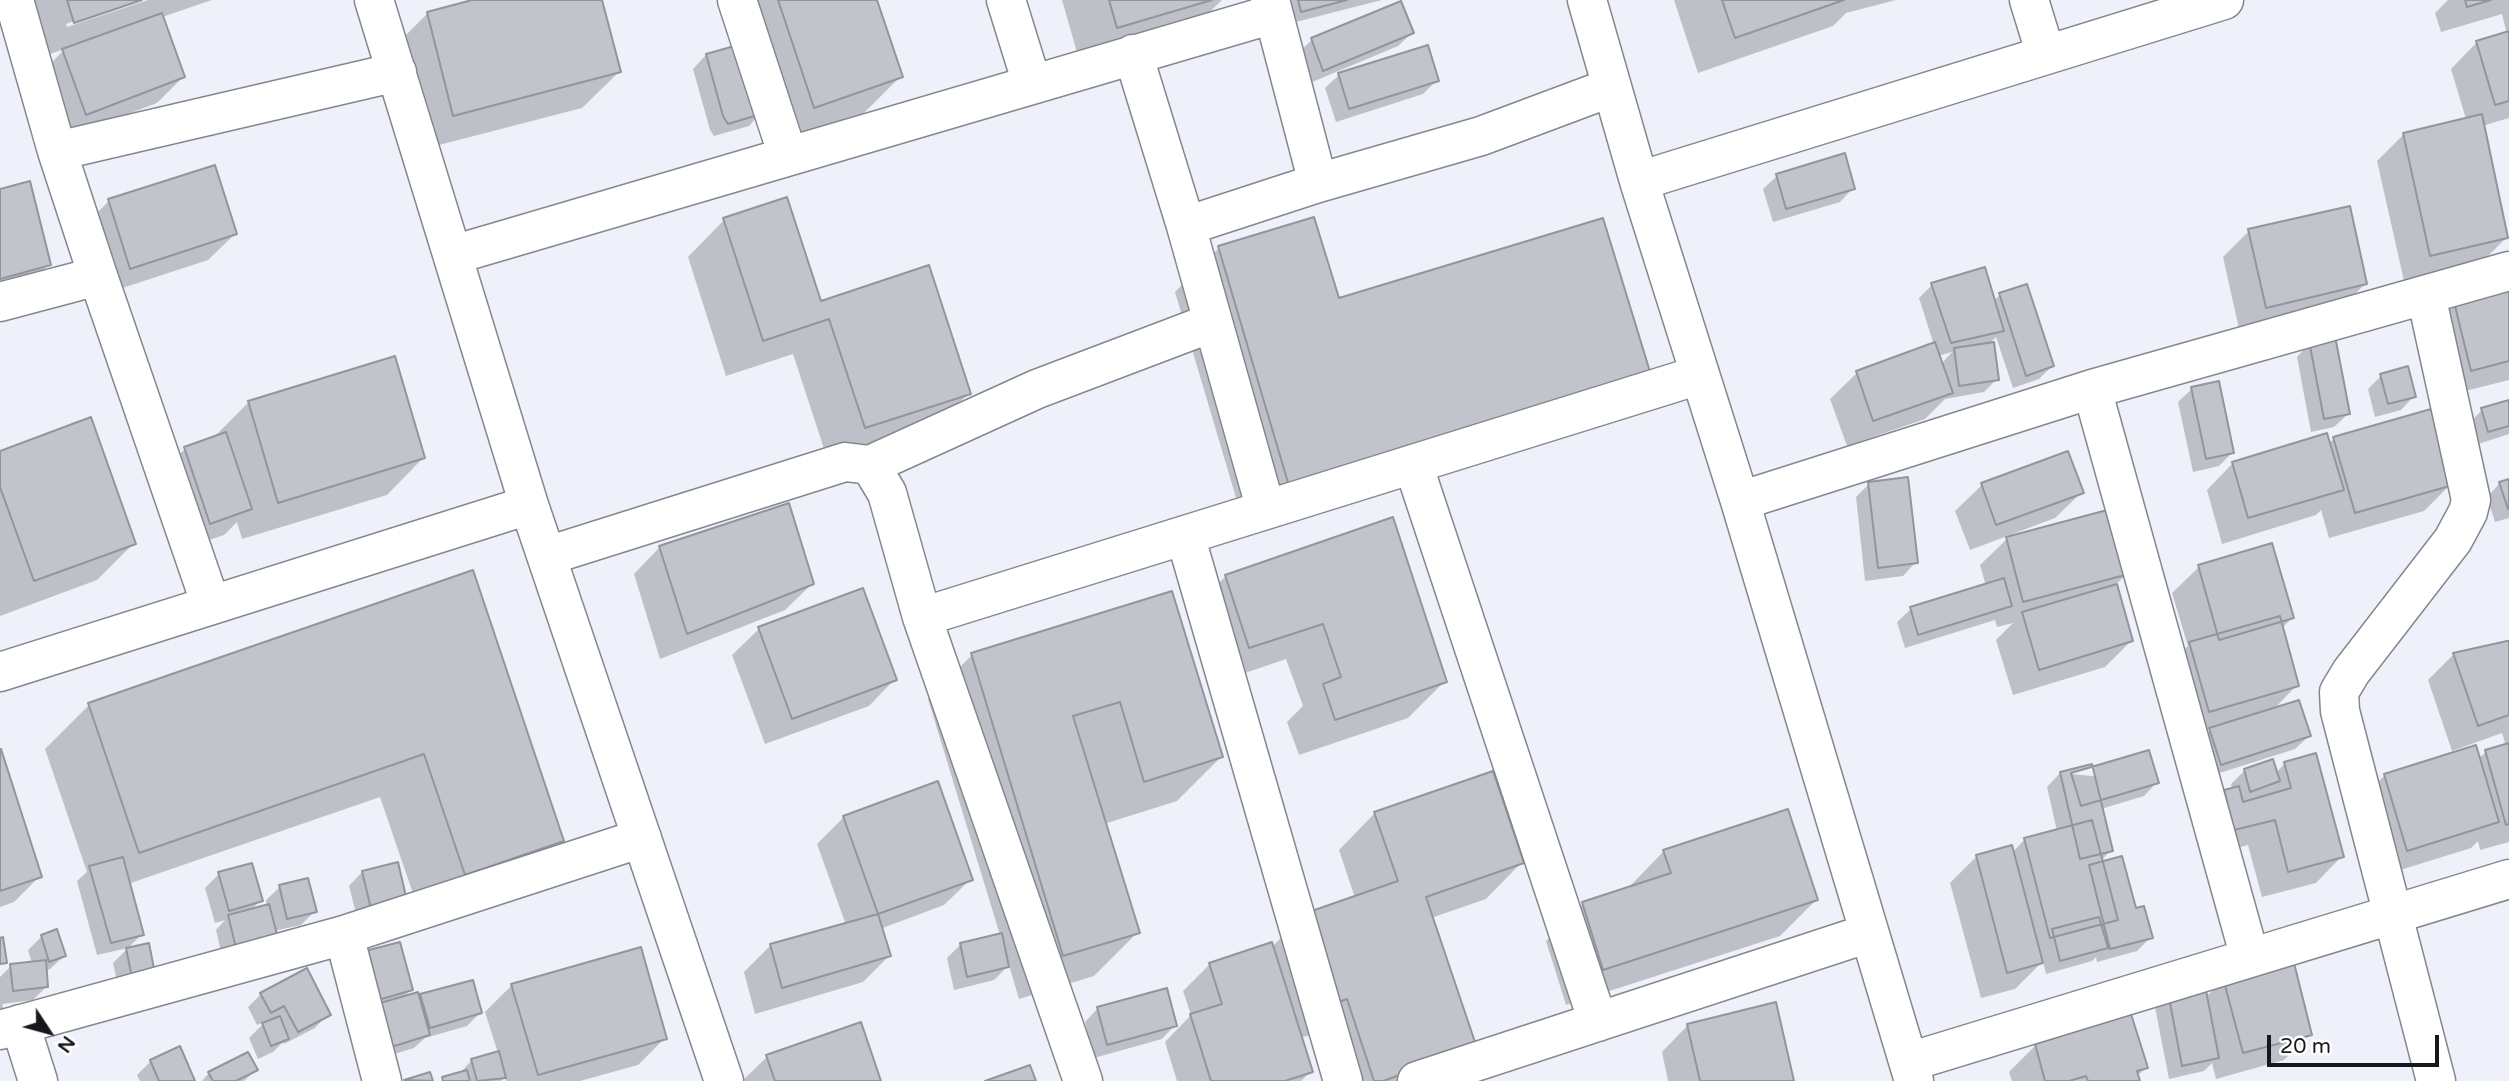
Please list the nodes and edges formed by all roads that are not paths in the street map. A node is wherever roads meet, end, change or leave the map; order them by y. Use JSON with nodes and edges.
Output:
{"nodes":[{"id":1,"x":374,"y":0,"type":"edge"},
{"id":2,"x":737,"y":0,"type":"edge"},
{"id":3,"x":1006,"y":0,"type":"edge"},
{"id":4,"x":1587,"y":0,"type":"edge"},
{"id":5,"x":2029,"y":0,"type":"edge"},
{"id":6,"x":2224,"y":0,"type":"edge"},
{"id":7,"x":1272,"y":7,"type":"edge"},
{"id":8,"x":13,"y":25,"type":"edge"},
{"id":9,"x":1133,"y":54,"type":"junction"},
{"id":10,"x":2046,"y":55,"type":"junction"},
{"id":11,"x":397,"y":72,"type":"junction"},
{"id":12,"x":1032,"y":84,"type":"junction"},
{"id":13,"x":1612,"y":88,"type":"junction"},
{"id":14,"x":57,"y":151,"type":"junction"},
{"id":15,"x":789,"y":156,"type":"junction"},
{"id":16,"x":1639,"y":181,"type":"junction"},
{"id":17,"x":1318,"y":183,"type":"junction"},
{"id":18,"x":1186,"y":226,"type":"junction"},
{"id":19,"x":453,"y":255,"type":"junction"},
{"id":20,"x":2509,"y":271,"type":"edge"},
{"id":21,"x":98,"y":275,"type":"junction"},
{"id":22,"x":2426,"y":295,"type":"junction"},
{"id":23,"x":0,"y":302,"type":"edge"},
{"id":24,"x":1211,"y":323,"type":"junction"},
{"id":25,"x":1699,"y":375,"type":"junction"},
{"id":26,"x":2092,"y":389,"type":"junction"},
{"id":27,"x":1413,"y":464,"type":"junction"},
{"id":28,"x":870,"y":465,"type":"junction"},
{"id":29,"x":1741,"y":501,"type":"junction"},
{"id":30,"x":529,"y":505,"type":"junction"},
{"id":31,"x":1266,"y":510,"type":"junction"},
{"id":32,"x":1185,"y":535,"type":"junction"},
{"id":33,"x":547,"y":556,"type":"junction"},
{"id":34,"x":211,"y":605,"type":"junction"},
{"id":35,"x":922,"y":617,"type":"junction"},
{"id":36,"x":0,"y":672,"type":"edge"},
{"id":37,"x":642,"y":838,"type":"junction"},
{"id":38,"x":2509,"y":879,"type":"edge"},
{"id":39,"x":2394,"y":914,"type":"junction"},
{"id":40,"x":1869,"y":933,"type":"junction"},
{"id":41,"x":344,"y":935,"type":"junction"},
{"id":42,"x":2250,"y":958,"type":"junction"},
{"id":43,"x":1598,"y":1022,"type":"junction"},
{"id":44,"x":10,"y":1027,"type":"edge"},
{"id":45,"x":1911,"y":1071,"type":"edge"},
{"id":46,"x":38,"y":1081,"type":"edge"},
{"id":47,"x":382,"y":1081,"type":"edge"},
{"id":48,"x":724,"y":1081,"type":"edge"},
{"id":49,"x":1083,"y":1081,"type":"edge"},
{"id":50,"x":1343,"y":1081,"type":"edge"},
{"id":51,"x":1417,"y":1081,"type":"edge"},
{"id":52,"x":2436,"y":1081,"type":"edge"}],
"edges":[{"from":1,"to":11,"type":"street"},
{"from":2,"to":15,"type":"street"},
{"from":3,"to":12,"type":"street"},
{"from":4,"to":13,"type":"street"},
{"from":5,"to":10,"type":"street"},
{"from":6,"to":10,"type":"street"},
{"from":7,"to":9,"type":"street"},
{"from":7,"to":17,"type":"street"},
{"from":8,"to":14,"type":"street"},
{"from":9,"to":12,"type":"street"},
{"from":9,"to":18,"type":"street"},
{"from":10,"to":16,"type":"street"},
{"from":11,"to":14,"type":"street"},
{"from":11,"to":19,"type":"street"},
{"from":12,"to":15,"type":"street"},
{"from":13,"to":16,"type":"street"},
{"from":13,"to":17,"type":"street"},
{"from":14,"to":21,"type":"street"},
{"from":15,"to":19,"type":"street"},
{"from":16,"to":25,"type":"street"},
{"from":17,"to":18,"type":"street"},
{"from":18,"to":24,"type":"street"},
{"from":19,"to":30,"type":"street"},
{"from":20,"to":22,"type":"street"},
{"from":21,"to":23,"type":"street"},
{"from":21,"to":34,"type":"street"},
{"from":22,"to":26,"type":"street"},
{"from":22,"to":39,"type":"street"},
{"from":24,"to":28,"type":"street"},
{"from":24,"to":31,"type":"street"},
{"from":25,"to":27,"type":"street"},
{"from":25,"to":29,"type":"street"},
{"from":26,"to":29,"type":"street"},
{"from":26,"to":42,"type":"street"},
{"from":27,"to":31,"type":"street"},
{"from":27,"to":43,"type":"street"},
{"from":28,"to":33,"type":"street"},
{"from":28,"to":35,"type":"street"},
{"from":29,"to":40,"type":"street"},
{"from":30,"to":33,"type":"street"},
{"from":30,"to":34,"type":"street"},
{"from":31,"to":32,"type":"street"},
{"from":32,"to":35,"type":"street"},
{"from":32,"to":50,"type":"street"},
{"from":33,"to":37,"type":"street"},
{"from":34,"to":36,"type":"street"},
{"from":35,"to":49,"type":"street"},
{"from":37,"to":41,"type":"street"},
{"from":37,"to":48,"type":"street"},
{"from":38,"to":39,"type":"street"},
{"from":39,"to":42,"type":"street"},
{"from":39,"to":52,"type":"street"},
{"from":40,"to":43,"type":"street"},
{"from":40,"to":45,"type":"street"},
{"from":41,"to":44,"type":"street"},
{"from":41,"to":47,"type":"street"},
{"from":42,"to":45,"type":"street"},
{"from":43,"to":51,"type":"street"},
{"from":44,"to":46,"type":"street"}]}
